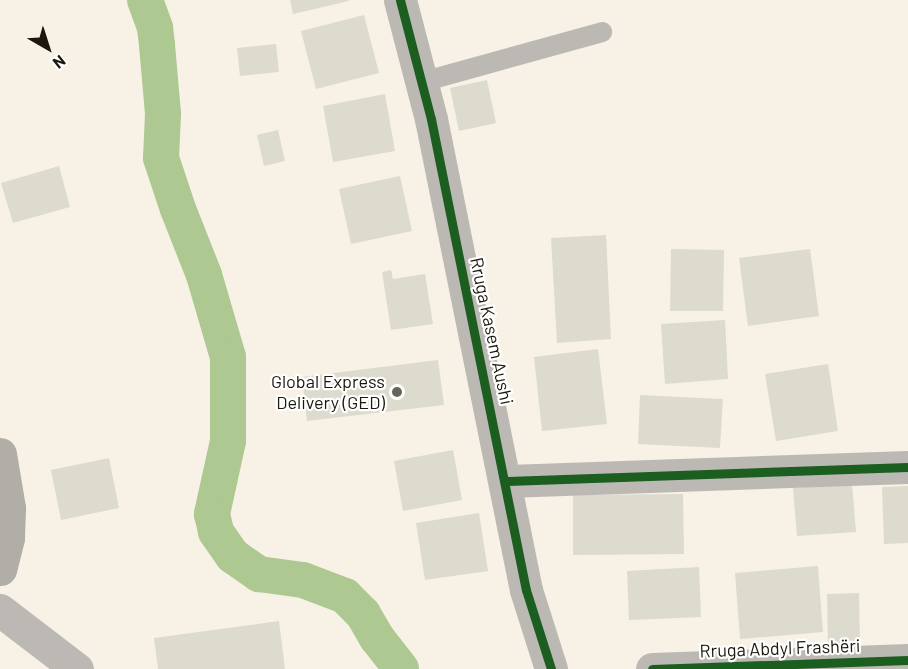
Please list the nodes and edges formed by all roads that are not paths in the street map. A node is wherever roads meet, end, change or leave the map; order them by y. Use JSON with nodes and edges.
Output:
{"nodes":[{"id":1,"x":400,"y":0,"type":"edge"},
{"id":2,"x":602,"y":32,"type":"dead end"},
{"id":3,"x":422,"y":82,"type":"junction"},
{"id":4,"x":0,"y":454,"type":"edge"},
{"id":5,"x":908,"y":467,"type":"edge"},
{"id":6,"x":506,"y":481,"type":"junction"},
{"id":7,"x":0,"y":569,"type":"edge"},
{"id":8,"x":0,"y":610,"type":"edge"},
{"id":9,"x":908,"y":660,"type":"edge"},
{"id":10,"x":77,"y":669,"type":"edge"},
{"id":11,"x":551,"y":669,"type":"edge"},
{"id":12,"x":652,"y":669,"type":"edge"}],
"edges":[{"from":1,"to":3,"type":"street","name":"Rruga Kasem Aushi"},
{"from":2,"to":3,"type":"lane"},
{"from":3,"to":6,"type":"street","name":"Rruga Kasem Aushi"},
{"from":4,"to":7,"type":"street"},
{"from":5,"to":6,"type":"street"},
{"from":6,"to":11,"type":"street","name":"Rruga Kasem Aushi"},
{"from":8,"to":10,"type":"street"},
{"from":9,"to":12,"type":"street","name":"Rruga Abdyl Frashëri"}]}
